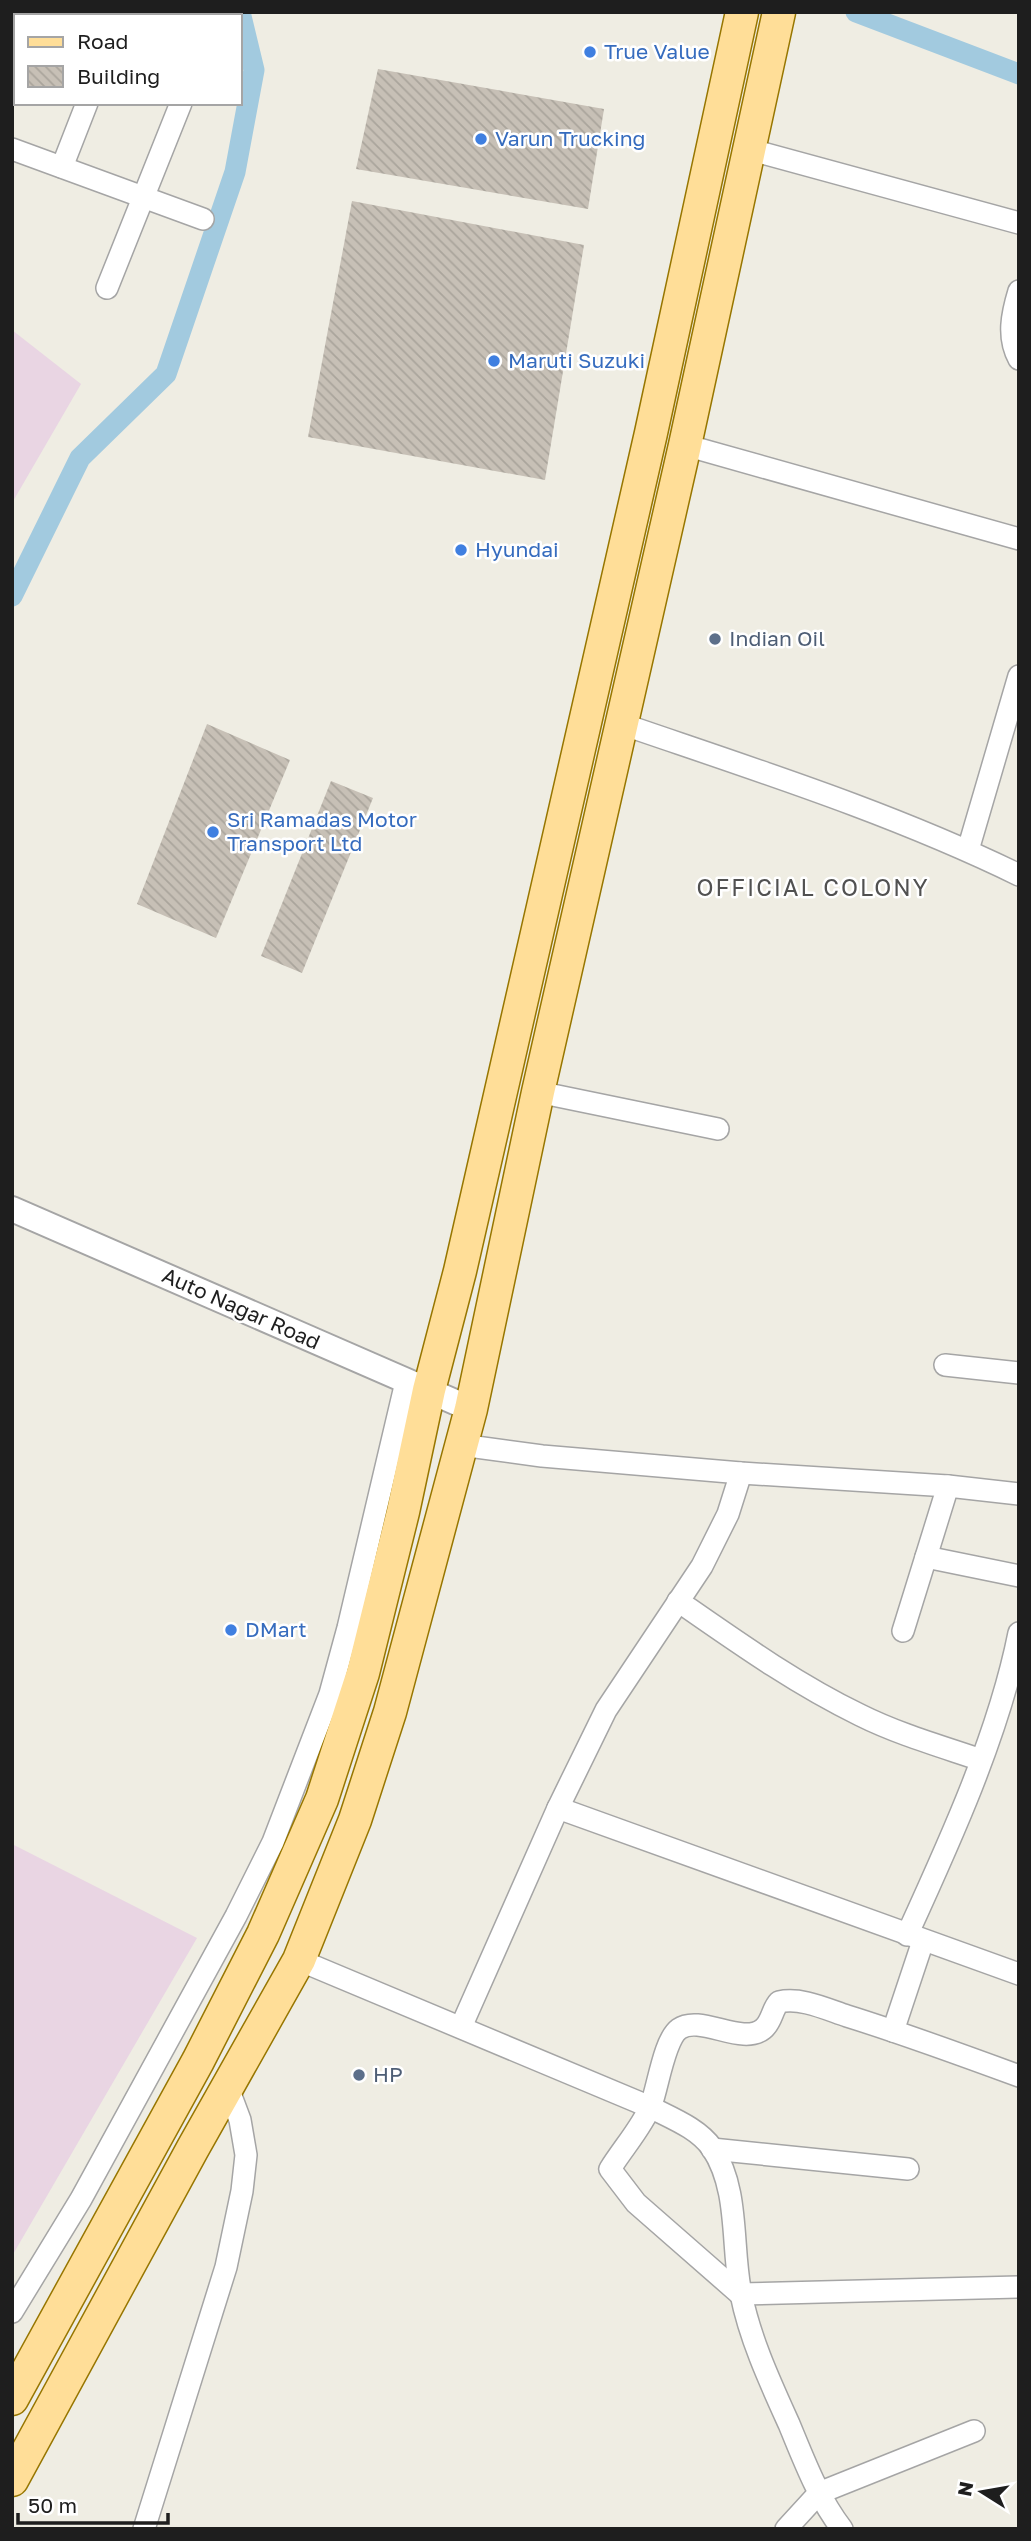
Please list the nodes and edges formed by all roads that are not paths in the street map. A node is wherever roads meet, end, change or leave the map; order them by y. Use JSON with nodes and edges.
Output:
{"nodes":[{"id":1,"x":742,"y":12,"type":"edge"},
{"id":2,"x":779,"y":12,"type":"edge"},
{"id":3,"x":86,"y":105,"type":"edge"},
{"id":4,"x":180,"y":105,"type":"edge"},
{"id":5,"x":12,"y":149,"type":"edge"},
{"id":6,"x":748,"y":149,"type":"junction"},
{"id":7,"x":62,"y":167,"type":"junction"},
{"id":8,"x":144,"y":198,"type":"junction"},
{"id":9,"x":203,"y":219,"type":"dead end"},
{"id":10,"x":1019,"y":223,"type":"edge"},
{"id":11,"x":107,"y":288,"type":"dead end"},
{"id":12,"x":1019,"y":291,"type":"edge"},
{"id":13,"x":1019,"y":359,"type":"edge"},
{"id":14,"x":685,"y":445,"type":"junction"},
{"id":15,"x":1019,"y":540,"type":"edge"},
{"id":16,"x":1019,"y":676,"type":"edge"},
{"id":17,"x":622,"y":724,"type":"junction"},
{"id":18,"x":968,"y":850,"type":"junction"},
{"id":19,"x":1019,"y":876,"type":"edge"},
{"id":20,"x":538,"y":1092,"type":"junction"},
{"id":21,"x":718,"y":1129,"type":"dead end"},
{"id":22,"x":12,"y":1209,"type":"edge"},
{"id":23,"x":945,"y":1365,"type":"dead end"},
{"id":24,"x":1019,"y":1373,"type":"edge"},
{"id":25,"x":417,"y":1386,"type":"junction"},
{"id":26,"x":471,"y":1409,"type":"junction"},
{"id":27,"x":461,"y":1446,"type":"junction"},
{"id":28,"x":741,"y":1473,"type":"junction"},
{"id":29,"x":948,"y":1486,"type":"junction"},
{"id":30,"x":1019,"y":1494,"type":"edge"},
{"id":31,"x":926,"y":1558,"type":"junction"},
{"id":32,"x":1019,"y":1576,"type":"edge"},
{"id":33,"x":678,"y":1601,"type":"junction"},
{"id":34,"x":903,"y":1631,"type":"dead end"},
{"id":35,"x":1019,"y":1633,"type":"edge"},
{"id":36,"x":999,"y":1706,"type":"junction"},
{"id":37,"x":1019,"y":1714,"type":"edge"},
{"id":38,"x":981,"y":1760,"type":"junction"},
{"id":39,"x":558,"y":1808,"type":"junction"},
{"id":40,"x":915,"y":1938,"type":"junction"},
{"id":41,"x":299,"y":1961,"type":"junction"},
{"id":42,"x":1019,"y":1974,"type":"edge"},
{"id":43,"x":461,"y":2027,"type":"junction"},
{"id":44,"x":893,"y":2031,"type":"junction"},
{"id":45,"x":1019,"y":2076,"type":"edge"},
{"id":46,"x":228,"y":2088,"type":"junction"},
{"id":47,"x":650,"y":2107,"type":"junction"},
{"id":48,"x":712,"y":2149,"type":"junction"},
{"id":49,"x":908,"y":2169,"type":"dead end"},
{"id":50,"x":1019,"y":2287,"type":"edge"},
{"id":51,"x":740,"y":2294,"type":"junction"},
{"id":52,"x":12,"y":2312,"type":"edge"},
{"id":53,"x":12,"y":2399,"type":"edge"},
{"id":54,"x":974,"y":2431,"type":"dead end"},
{"id":55,"x":12,"y":2480,"type":"edge"},
{"id":56,"x":819,"y":2493,"type":"junction"},
{"id":57,"x":144,"y":2529,"type":"edge"},
{"id":58,"x":786,"y":2529,"type":"edge"},
{"id":59,"x":842,"y":2529,"type":"edge"}],
"edges":[{"from":1,"to":25,"type":"main road"},
{"from":2,"to":6,"type":"main road"},
{"from":3,"to":7,"type":"street"},
{"from":4,"to":8,"type":"street"},
{"from":5,"to":7,"type":"street"},
{"from":6,"to":10,"type":"street"},
{"from":6,"to":14,"type":"main road"},
{"from":7,"to":8,"type":"street"},
{"from":8,"to":9,"type":"street"},
{"from":8,"to":11,"type":"street"},
{"from":12,"to":13,"type":"street"},
{"from":14,"to":15,"type":"street"},
{"from":14,"to":17,"type":"main road"},
{"from":16,"to":18,"type":"street"},
{"from":17,"to":18,"type":"street"},
{"from":17,"to":20,"type":"main road"},
{"from":18,"to":19,"type":"street"},
{"from":20,"to":21,"type":"street"},
{"from":20,"to":26,"type":"main road"},
{"from":22,"to":25,"type":"street","name":"Auto Nagar Road"},
{"from":23,"to":24,"type":"street"},
{"from":25,"to":26,"type":"street","name":"Auto Nagar Road"},
{"from":25,"to":52,"type":"street"},
{"from":25,"to":53,"type":"main road"},
{"from":26,"to":27,"type":"main road"},
{"from":27,"to":28,"type":"street"},
{"from":27,"to":41,"type":"main road"},
{"from":28,"to":29,"type":"street"},
{"from":28,"to":33,"type":"street"},
{"from":29,"to":30,"type":"street"},
{"from":29,"to":31,"type":"street"},
{"from":31,"to":32,"type":"street"},
{"from":31,"to":34,"type":"street"},
{"from":33,"to":38,"type":"street"},
{"from":33,"to":39,"type":"street"},
{"from":35,"to":36,"type":"street"},
{"from":36,"to":37,"type":"street"},
{"from":36,"to":38,"type":"street"},
{"from":38,"to":40,"type":"street"},
{"from":39,"to":40,"type":"street"},
{"from":39,"to":43,"type":"street"},
{"from":40,"to":42,"type":"street"},
{"from":40,"to":44,"type":"street"},
{"from":41,"to":43,"type":"street"},
{"from":41,"to":46,"type":"main road"},
{"from":43,"to":47,"type":"street"},
{"from":44,"to":45,"type":"street"},
{"from":44,"to":47,"type":"street"},
{"from":46,"to":55,"type":"main road"},
{"from":46,"to":57,"type":"street"},
{"from":47,"to":48,"type":"street"},
{"from":47,"to":51,"type":"street"},
{"from":48,"to":49,"type":"street"},
{"from":48,"to":51,"type":"street"},
{"from":50,"to":51,"type":"street"},
{"from":51,"to":56,"type":"street"},
{"from":54,"to":56,"type":"street"},
{"from":56,"to":58,"type":"street"},
{"from":56,"to":59,"type":"street"}]}
